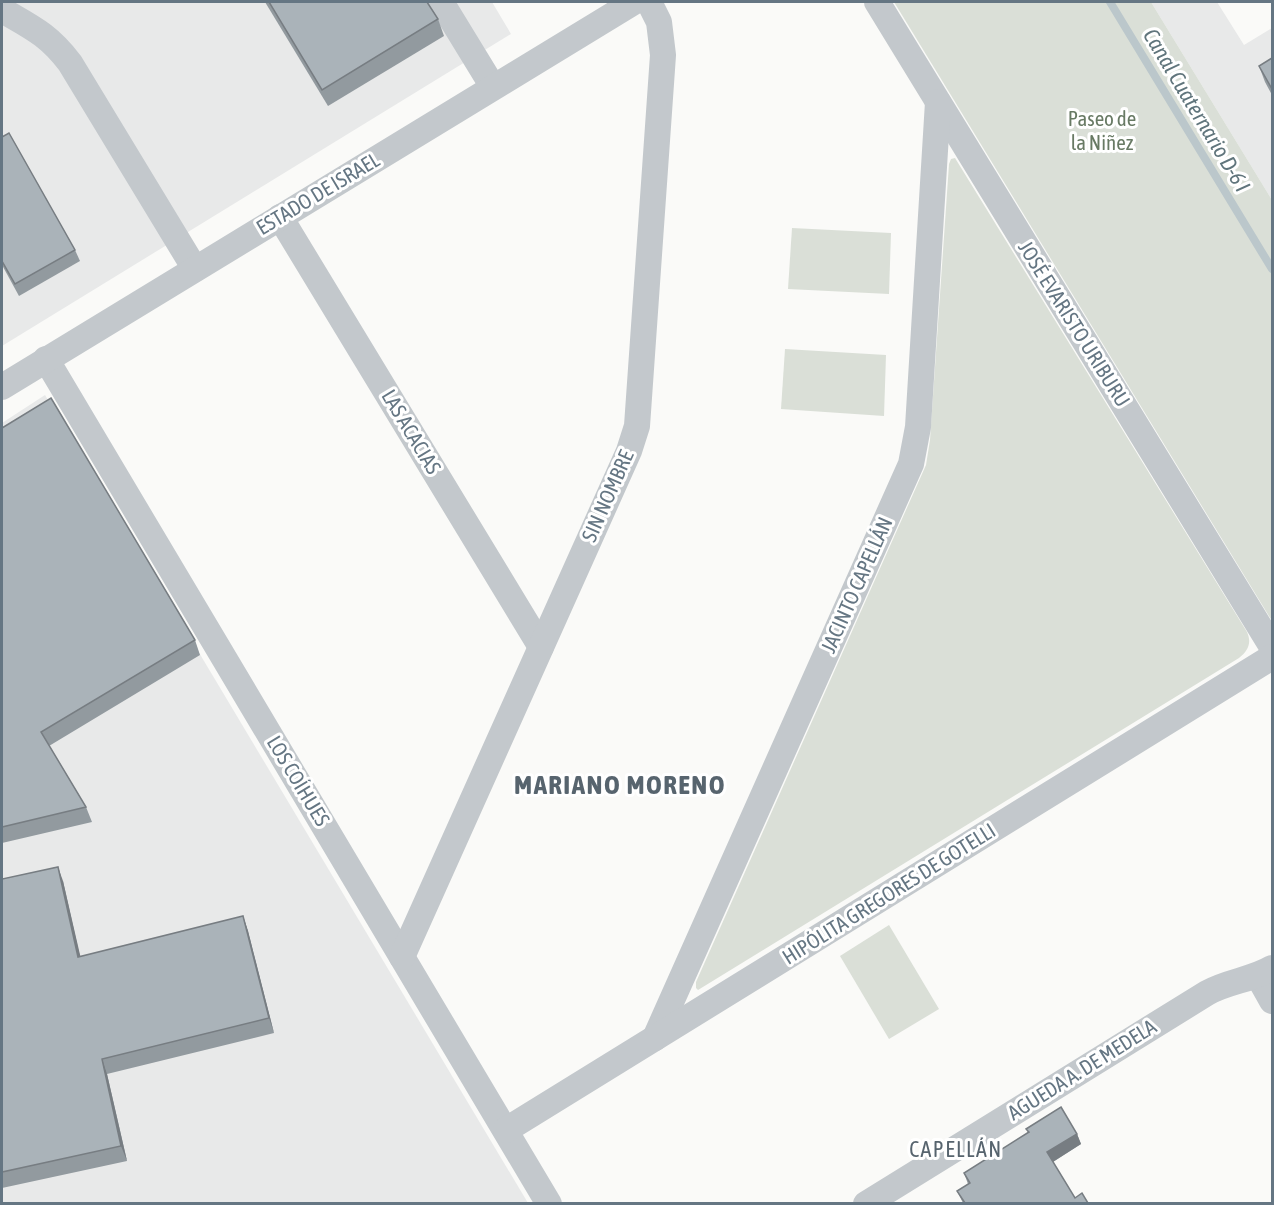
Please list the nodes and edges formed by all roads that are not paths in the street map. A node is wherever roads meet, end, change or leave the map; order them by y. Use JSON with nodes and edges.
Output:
{"nodes":[{"id":1,"x":441,"y":2,"type":"edge"},
{"id":2,"x":634,"y":2,"type":"edge"},
{"id":3,"x":649,"y":2,"type":"edge"},
{"id":4,"x":876,"y":2,"type":"edge"},
{"id":5,"x":2,"y":10,"type":"edge"},
{"id":6,"x":493,"y":87,"type":"junction"},
{"id":7,"x":938,"y":102,"type":"junction"},
{"id":8,"x":280,"y":217,"type":"junction"},
{"id":9,"x":195,"y":269,"type":"junction"},
{"id":10,"x":46,"y":359,"type":"junction"},
{"id":11,"x":2,"y":387,"type":"edge"},
{"id":12,"x":541,"y":647,"type":"junction"},
{"id":13,"x":1272,"y":647,"type":"edge"},
{"id":14,"x":1272,"y":657,"type":"edge"},
{"id":15,"x":402,"y":957,"type":"junction"},
{"id":16,"x":1265,"y":972,"type":"edge"},
{"id":17,"x":1272,"y":1001,"type":"edge"},
{"id":18,"x":655,"y":1038,"type":"junction"},
{"id":19,"x":506,"y":1130,"type":"junction"},
{"id":20,"x":549,"y":1203,"type":"edge"},
{"id":21,"x":866,"y":1203,"type":"edge"}],
"edges":[{"from":1,"to":6,"type":"street"},
{"from":2,"to":6,"type":"street","name":"ESTADO DE ISRAEL"},
{"from":3,"to":12,"type":"street","name":"SIN NOMBRE"},
{"from":4,"to":7,"type":"street","name":"JOSÉ EVARISTO URIBURU"},
{"from":5,"to":9,"type":"street"},
{"from":6,"to":8,"type":"street","name":"ESTADO DE ISRAEL"},
{"from":7,"to":13,"type":"street","name":"JOSÉ EVARISTO URIBURU"},
{"from":7,"to":18,"type":"street","name":"JACINTO CAPELLÁN"},
{"from":8,"to":9,"type":"street","name":"ESTADO DE ISRAEL"},
{"from":8,"to":12,"type":"street","name":"LAS ACACIAS"},
{"from":9,"to":10,"type":"street","name":"ESTADO DE ISRAEL"},
{"from":10,"to":11,"type":"street","name":"ESTADO DE ISRAEL"},
{"from":10,"to":15,"type":"street","name":"LOS COÍHUES"},
{"from":12,"to":15,"type":"street","name":"SIN NOMBRE"},
{"from":14,"to":18,"type":"street","name":"HIPÓLITA GREGORES DE GOTELLI"},
{"from":15,"to":19,"type":"street","name":"LOS COÍHUES"},
{"from":16,"to":17,"type":"street"},
{"from":16,"to":21,"type":"street","name":"AGUEDA A. DE MEDELA"},
{"from":18,"to":19,"type":"street","name":"HIPÓLITA GREGORES DE GOTELLI"},
{"from":19,"to":20,"type":"street","name":"LOS COÍHUES"}]}
